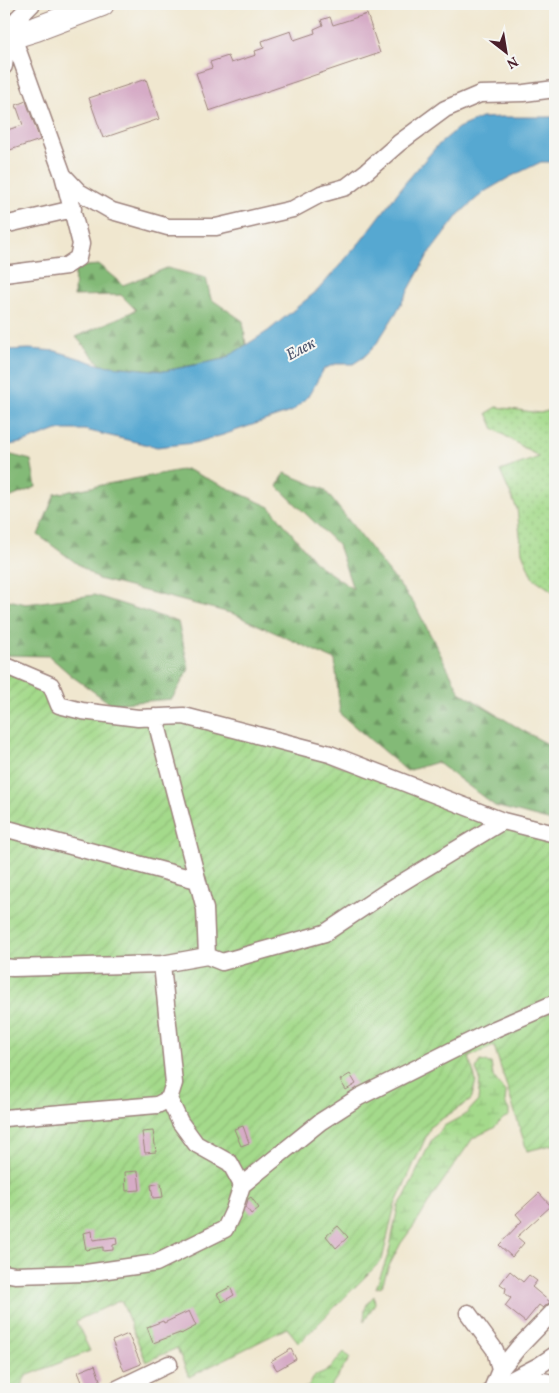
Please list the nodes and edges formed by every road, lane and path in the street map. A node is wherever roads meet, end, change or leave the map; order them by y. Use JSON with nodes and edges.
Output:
{"nodes":[{"id":1,"x":32,"y":4,"type":"edge"},
{"id":2,"x":102,"y":4,"type":"edge"},
{"id":3,"x":8,"y":38,"type":"edge"},
{"id":4,"x":4,"y":66,"type":"edge"},
{"id":5,"x":555,"y":89,"type":"edge"},
{"id":6,"x":63,"y":175,"type":"junction"},
{"id":7,"x":73,"y":209,"type":"junction"},
{"id":8,"x":4,"y":225,"type":"edge"},
{"id":9,"x":4,"y":274,"type":"edge"},
{"id":10,"x":4,"y":665,"type":"edge"},
{"id":11,"x":155,"y":717,"type":"junction"},
{"id":12,"x":503,"y":822,"type":"junction"},
{"id":13,"x":4,"y":828,"type":"edge"},
{"id":14,"x":555,"y":834,"type":"edge"},
{"id":15,"x":196,"y":880,"type":"junction"},
{"id":16,"x":207,"y":956,"type":"junction"},
{"id":17,"x":162,"y":964,"type":"junction"},
{"id":18,"x":4,"y":966,"type":"edge"},
{"id":19,"x":555,"y":1003,"type":"edge"},
{"id":20,"x":169,"y":1099,"type":"junction"},
{"id":21,"x":4,"y":1118,"type":"edge"},
{"id":22,"x":242,"y":1185,"type":"junction"},
{"id":23,"x":4,"y":1273,"type":"edge"},
{"id":24,"x":554,"y":1311,"type":"dead end"},
{"id":25,"x":468,"y":1313,"type":"dead end"},
{"id":26,"x":555,"y":1355,"type":"edge"},
{"id":27,"x":169,"y":1364,"type":"dead end"},
{"id":28,"x":500,"y":1370,"type":"junction"},
{"id":29,"x":518,"y":1376,"type":"junction"},
{"id":30,"x":117,"y":1389,"type":"edge"},
{"id":31,"x":493,"y":1389,"type":"edge"},
{"id":32,"x":554,"y":1389,"type":"edge"}],
"edges":[{"from":1,"to":3,"type":"lane"},
{"from":2,"to":3,"type":"highway"},
{"from":3,"to":4,"type":"lane"},
{"from":3,"to":6,"type":"lane"},
{"from":5,"to":6,"type":"lane"},
{"from":6,"to":7,"type":"lane"},
{"from":7,"to":8,"type":"lane"},
{"from":7,"to":9,"type":"lane"},
{"from":10,"to":11,"type":"lane"},
{"from":11,"to":12,"type":"lane"},
{"from":11,"to":15,"type":"lane"},
{"from":12,"to":14,"type":"lane"},
{"from":12,"to":16,"type":"lane"},
{"from":13,"to":15,"type":"lane"},
{"from":15,"to":16,"type":"lane"},
{"from":16,"to":17,"type":"lane"},
{"from":17,"to":18,"type":"lane"},
{"from":17,"to":20,"type":"lane"},
{"from":19,"to":22,"type":"lane"},
{"from":20,"to":21,"type":"lane"},
{"from":20,"to":22,"type":"lane"},
{"from":22,"to":23,"type":"lane"},
{"from":24,"to":28,"type":"lane"},
{"from":25,"to":28,"type":"lane"},
{"from":26,"to":29,"type":"lane"},
{"from":27,"to":30,"type":"lane"},
{"from":28,"to":31,"type":"lane"},
{"from":29,"to":31,"type":"lane"},
{"from":29,"to":32,"type":"lane"}]}
